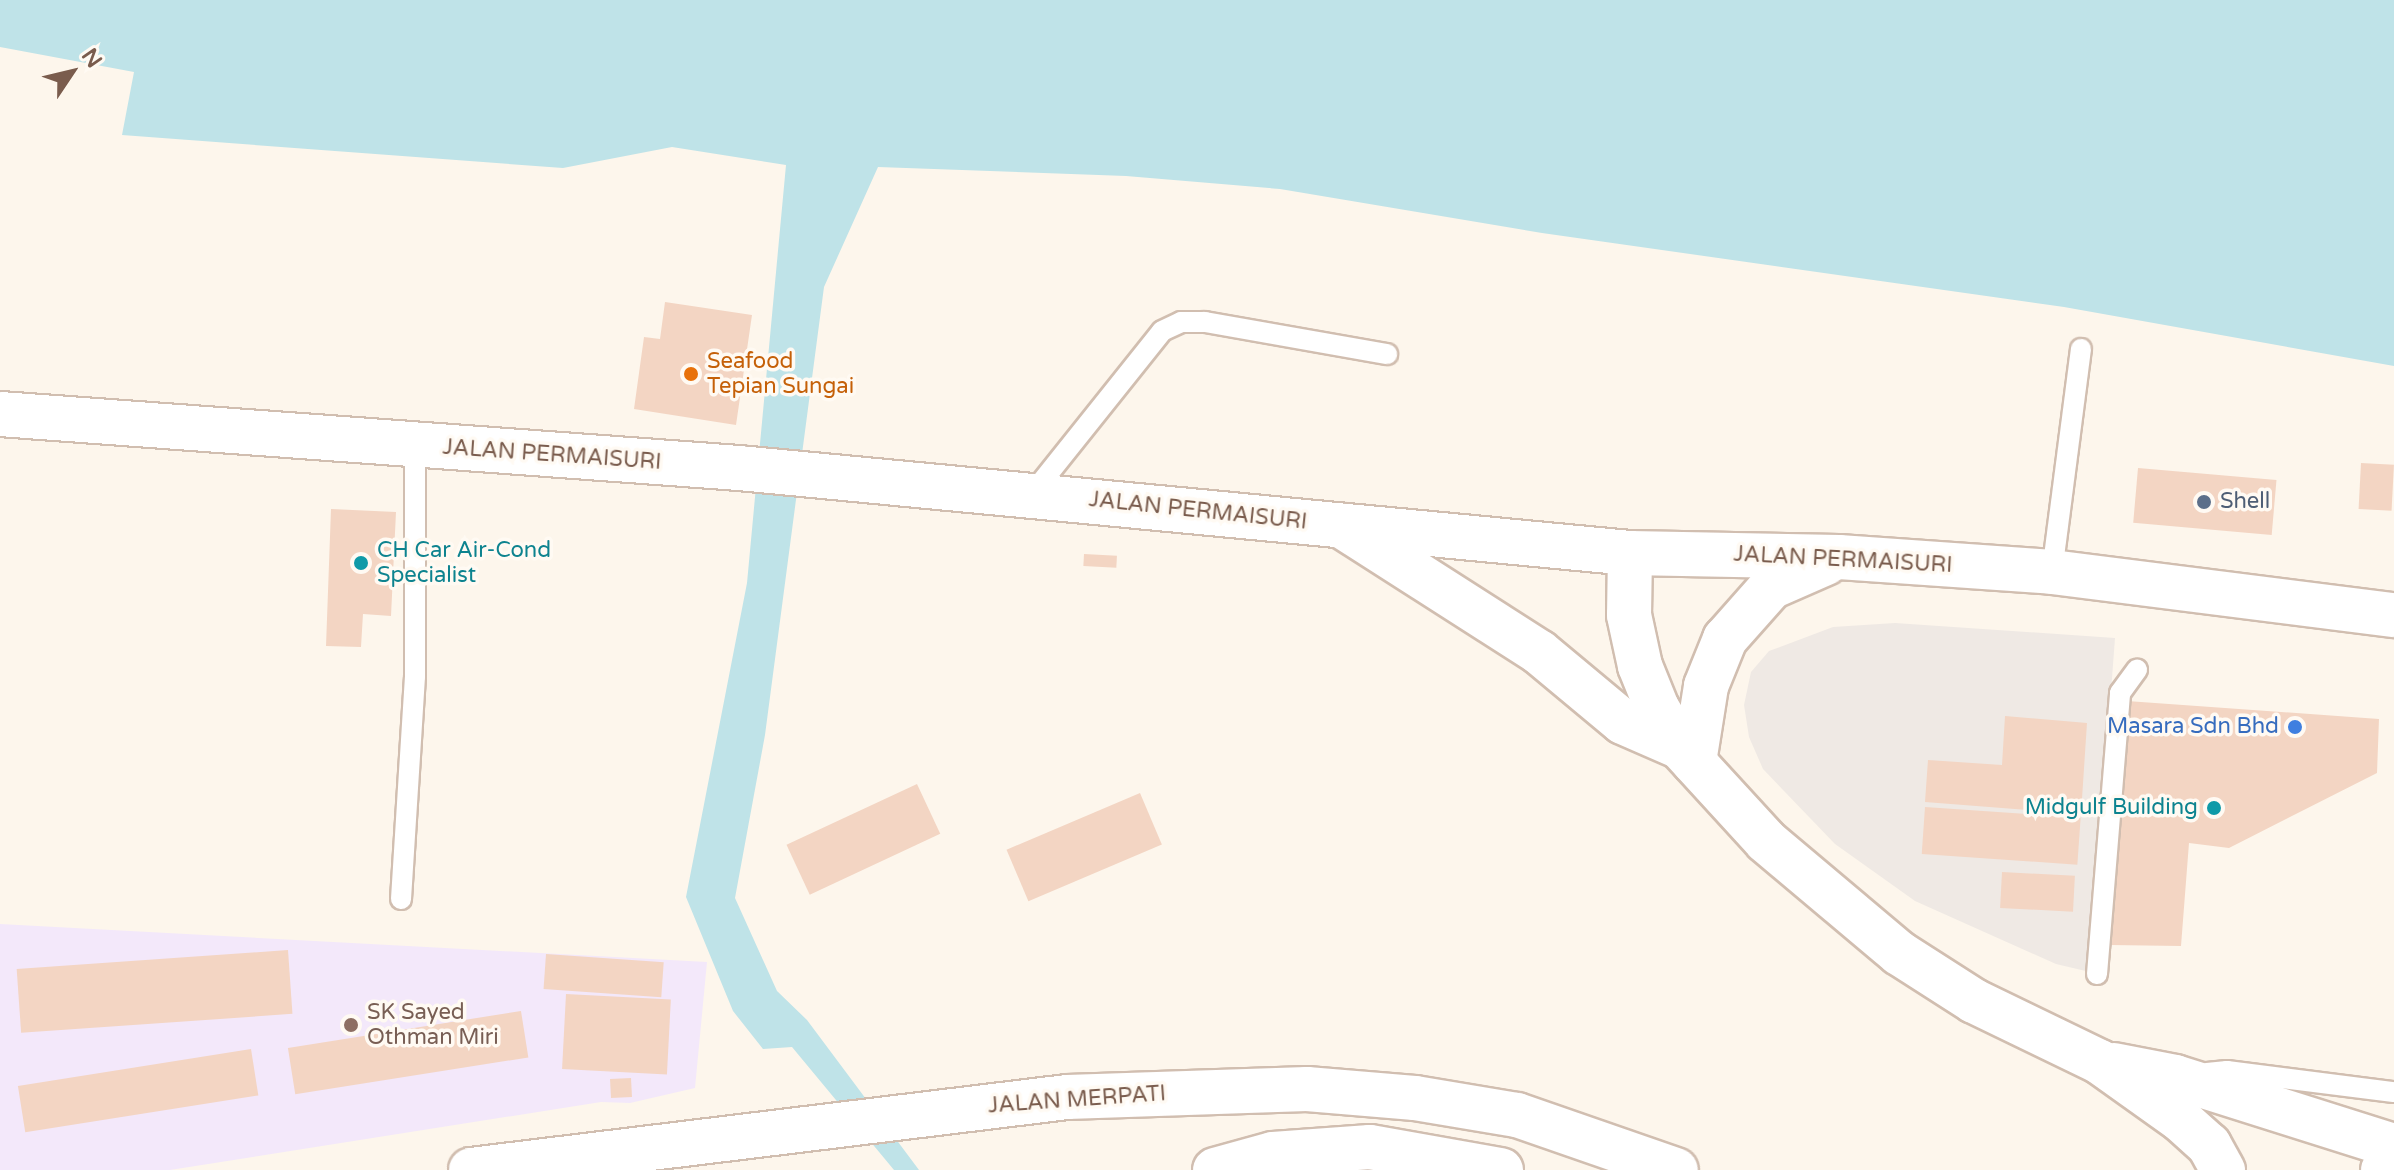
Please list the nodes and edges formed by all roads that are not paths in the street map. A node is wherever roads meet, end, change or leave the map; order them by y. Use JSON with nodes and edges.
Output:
{"nodes":[{"id":1,"x":2081,"y":349,"type":"dead end"},
{"id":2,"x":1387,"y":354,"type":"dead end"},
{"id":3,"x":0,"y":414,"type":"edge"},
{"id":4,"x":415,"y":445,"type":"junction"},
{"id":5,"x":1032,"y":494,"type":"junction"},
{"id":6,"x":1342,"y":526,"type":"junction"},
{"id":7,"x":1630,"y":553,"type":"junction"},
{"id":8,"x":1839,"y":557,"type":"junction"},
{"id":9,"x":2052,"y":572,"type":"junction"},
{"id":10,"x":2394,"y":615,"type":"edge"},
{"id":11,"x":2137,"y":670,"type":"dead end"},
{"id":12,"x":1687,"y":754,"type":"junction"},
{"id":13,"x":401,"y":899,"type":"dead end"},
{"id":14,"x":2097,"y":974,"type":"dead end"},
{"id":15,"x":2100,"y":1062,"type":"junction"},
{"id":16,"x":2175,"y":1077,"type":"junction"},
{"id":17,"x":2394,"y":1092,"type":"edge"},
{"id":18,"x":2394,"y":1146,"type":"edge"},
{"id":19,"x":701,"y":1156,"type":"edge"},
{"id":20,"x":2394,"y":1167,"type":"edge"},
{"id":21,"x":471,"y":1170,"type":"edge"},
{"id":22,"x":1215,"y":1170,"type":"edge"},
{"id":23,"x":1501,"y":1170,"type":"edge"},
{"id":24,"x":1676,"y":1170,"type":"edge"},
{"id":25,"x":2223,"y":1170,"type":"edge"},
{"id":26,"x":2383,"y":1170,"type":"edge"}],
"edges":[{"from":1,"to":9,"type":"lane"},
{"from":2,"to":5,"type":"lane"},
{"from":3,"to":4,"type":"street","name":"JALAN PERMAISURI"},
{"from":4,"to":5,"type":"street","name":"JALAN PERMAISURI"},
{"from":4,"to":13,"type":"lane"},
{"from":5,"to":6,"type":"street","name":"JALAN PERMAISURI"},
{"from":6,"to":7,"type":"street","name":"JALAN PERMAISURI"},
{"from":6,"to":12,"type":"street"},
{"from":7,"to":8,"type":"street","name":"JALAN PERMAISURI"},
{"from":7,"to":12,"type":"street"},
{"from":8,"to":9,"type":"street","name":"JALAN PERMAISURI"},
{"from":8,"to":12,"type":"street"},
{"from":9,"to":10,"type":"street","name":"JALAN PERMAISURI"},
{"from":11,"to":14,"type":"lane"},
{"from":12,"to":15,"type":"street"},
{"from":15,"to":16,"type":"street"},
{"from":15,"to":25,"type":"street"},
{"from":16,"to":17,"type":"lane"},
{"from":16,"to":18,"type":"street"},
{"from":19,"to":21,"type":"street","name":"JALAN MERPATI"},
{"from":19,"to":24,"type":"street","name":"JALAN MERPATI"},
{"from":20,"to":26,"type":"street"},
{"from":22,"to":23,"type":"street"}]}
